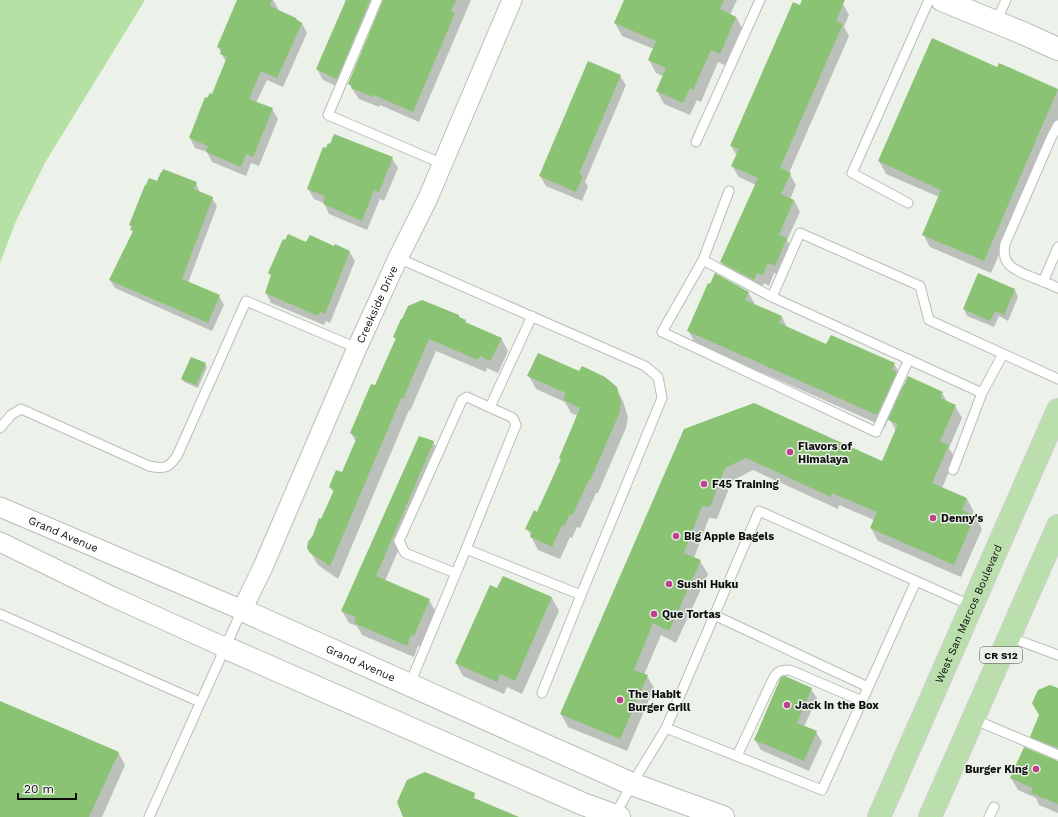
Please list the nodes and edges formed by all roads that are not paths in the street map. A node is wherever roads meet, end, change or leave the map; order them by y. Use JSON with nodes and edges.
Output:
{"nodes":[{"id":1,"x":377,"y":0,"type":"edge"},
{"id":2,"x":512,"y":0,"type":"edge"},
{"id":3,"x":760,"y":0,"type":"edge"},
{"id":4,"x":929,"y":0,"type":"edge"},
{"id":5,"x":942,"y":0,"type":"edge"},
{"id":6,"x":1006,"y":0,"type":"edge"},
{"id":7,"x":996,"y":22,"type":"junction"},
{"id":8,"x":1058,"y":49,"type":"edge"},
{"id":9,"x":1058,"y":125,"type":"edge"},
{"id":10,"x":696,"y":142,"type":"dead end"},
{"id":11,"x":443,"y":164,"type":"junction"},
{"id":12,"x":729,"y":191,"type":"dead end"},
{"id":13,"x":908,"y":203,"type":"dead end"},
{"id":14,"x":1058,"y":247,"type":"edge"},
{"id":15,"x":398,"y":258,"type":"junction"},
{"id":16,"x":703,"y":260,"type":"junction"},
{"id":17,"x":1043,"y":282,"type":"junction"},
{"id":18,"x":1058,"y":288,"type":"edge"},
{"id":19,"x":772,"y":297,"type":"junction"},
{"id":20,"x":532,"y":316,"type":"junction"},
{"id":21,"x":357,"y":348,"type":"junction"},
{"id":22,"x":1003,"y":354,"type":"junction"},
{"id":23,"x":909,"y":359,"type":"junction"},
{"id":24,"x":1058,"y":379,"type":"edge"},
{"id":25,"x":982,"y":393,"type":"junction"},
{"id":26,"x":490,"y":407,"type":"junction"},
{"id":27,"x":1058,"y":410,"type":"edge"},
{"id":28,"x":0,"y":428,"type":"edge"},
{"id":29,"x":953,"y":470,"type":"dead end"},
{"id":30,"x":0,"y":507,"type":"edge"},
{"id":31,"x":1058,"y":526,"type":"edge"},
{"id":32,"x":0,"y":542,"type":"edge"},
{"id":33,"x":466,"y":549,"type":"junction"},
{"id":34,"x":455,"y":573,"type":"junction"},
{"id":35,"x":916,"y":580,"type":"junction"},
{"id":36,"x":581,"y":595,"type":"junction"},
{"id":37,"x":972,"y":606,"type":"junction"},
{"id":38,"x":242,"y":610,"type":"junction"},
{"id":39,"x":0,"y":614,"type":"edge"},
{"id":40,"x":714,"y":616,"type":"junction"},
{"id":41,"x":1009,"y":637,"type":"junction"},
{"id":42,"x":224,"y":647,"type":"junction"},
{"id":43,"x":1058,"y":655,"type":"edge"},
{"id":44,"x":409,"y":686,"type":"junction"},
{"id":45,"x":868,"y":688,"type":"junction"},
{"id":46,"x":542,"y":693,"type":"dead end"},
{"id":47,"x":862,"y":701,"type":"junction"},
{"id":48,"x":200,"y":702,"type":"junction"},
{"id":49,"x":973,"y":719,"type":"junction"},
{"id":50,"x":666,"y":728,"type":"junction"},
{"id":51,"x":1058,"y":755,"type":"edge"},
{"id":52,"x":737,"y":756,"type":"junction"},
{"id":53,"x":632,"y":784,"type":"junction"},
{"id":54,"x":994,"y":807,"type":"dead end"},
{"id":55,"x":616,"y":816,"type":"edge"},
{"id":56,"x":149,"y":817,"type":"edge"},
{"id":57,"x":723,"y":817,"type":"edge"},
{"id":58,"x":879,"y":817,"type":"edge"},
{"id":59,"x":930,"y":817,"type":"edge"},
{"id":60,"x":989,"y":817,"type":"edge"}],
"edges":[{"from":1,"to":11,"type":"lane"},
{"from":2,"to":11,"type":"street","name":"Creekside Drive"},
{"from":3,"to":10,"type":"lane"},
{"from":4,"to":13,"type":"lane"},
{"from":5,"to":7,"type":"street"},
{"from":6,"to":7,"type":"lane"},
{"from":7,"to":8,"type":"street"},
{"from":9,"to":17,"type":"lane"},
{"from":11,"to":15,"type":"street","name":"Creekside Drive"},
{"from":12,"to":16,"type":"lane"},
{"from":14,"to":17,"type":"lane"},
{"from":15,"to":20,"type":"lane"},
{"from":15,"to":21,"type":"street","name":"Creekside Drive"},
{"from":16,"to":19,"type":"lane"},
{"from":16,"to":23,"type":"lane"},
{"from":17,"to":18,"type":"lane"},
{"from":19,"to":22,"type":"lane"},
{"from":19,"to":23,"type":"lane"},
{"from":20,"to":26,"type":"lane"},
{"from":20,"to":36,"type":"lane"},
{"from":21,"to":28,"type":"lane"},
{"from":21,"to":38,"type":"street","name":"Creekside Drive"},
{"from":22,"to":24,"type":"lane"},
{"from":22,"to":25,"type":"lane"},
{"from":23,"to":25,"type":"lane"},
{"from":25,"to":29,"type":"lane"},
{"from":26,"to":33,"type":"lane"},
{"from":26,"to":34,"type":"lane"},
{"from":27,"to":37,"type":"main road","name":"West San Marcos Boulevard"},
{"from":30,"to":38,"type":"street","name":"Grand Avenue"},
{"from":31,"to":41,"type":"main road","number":"CR S12"},
{"from":32,"to":42,"type":"street"},
{"from":33,"to":34,"type":"lane"},
{"from":33,"to":36,"type":"lane"},
{"from":34,"to":44,"type":"lane"},
{"from":35,"to":37,"type":"lane"},
{"from":35,"to":40,"type":"lane"},
{"from":35,"to":45,"type":"lane"},
{"from":36,"to":46,"type":"lane"},
{"from":37,"to":58,"type":"main road","name":"West San Marcos Boulevard"},
{"from":38,"to":42,"type":"lane"},
{"from":38,"to":44,"type":"street","name":"Grand Avenue"},
{"from":39,"to":48,"type":"lane"},
{"from":40,"to":45,"type":"lane"},
{"from":40,"to":50,"type":"lane"},
{"from":41,"to":43,"type":"lane"},
{"from":41,"to":49,"type":"main road","number":"CR S12"},
{"from":42,"to":48,"type":"lane"},
{"from":42,"to":55,"type":"street"},
{"from":44,"to":53,"type":"street","name":"Grand Avenue"},
{"from":45,"to":47,"type":"lane"},
{"from":47,"to":52,"type":"lane"},
{"from":47,"to":52,"type":"lane"},
{"from":48,"to":56,"type":"lane"},
{"from":49,"to":51,"type":"lane"},
{"from":49,"to":59,"type":"main road","number":"CR S12"},
{"from":50,"to":52,"type":"lane"},
{"from":50,"to":53,"type":"lane"},
{"from":53,"to":55,"type":"lane"},
{"from":53,"to":57,"type":"street","name":"Grand Avenue"},
{"from":54,"to":60,"type":"lane"}]}
